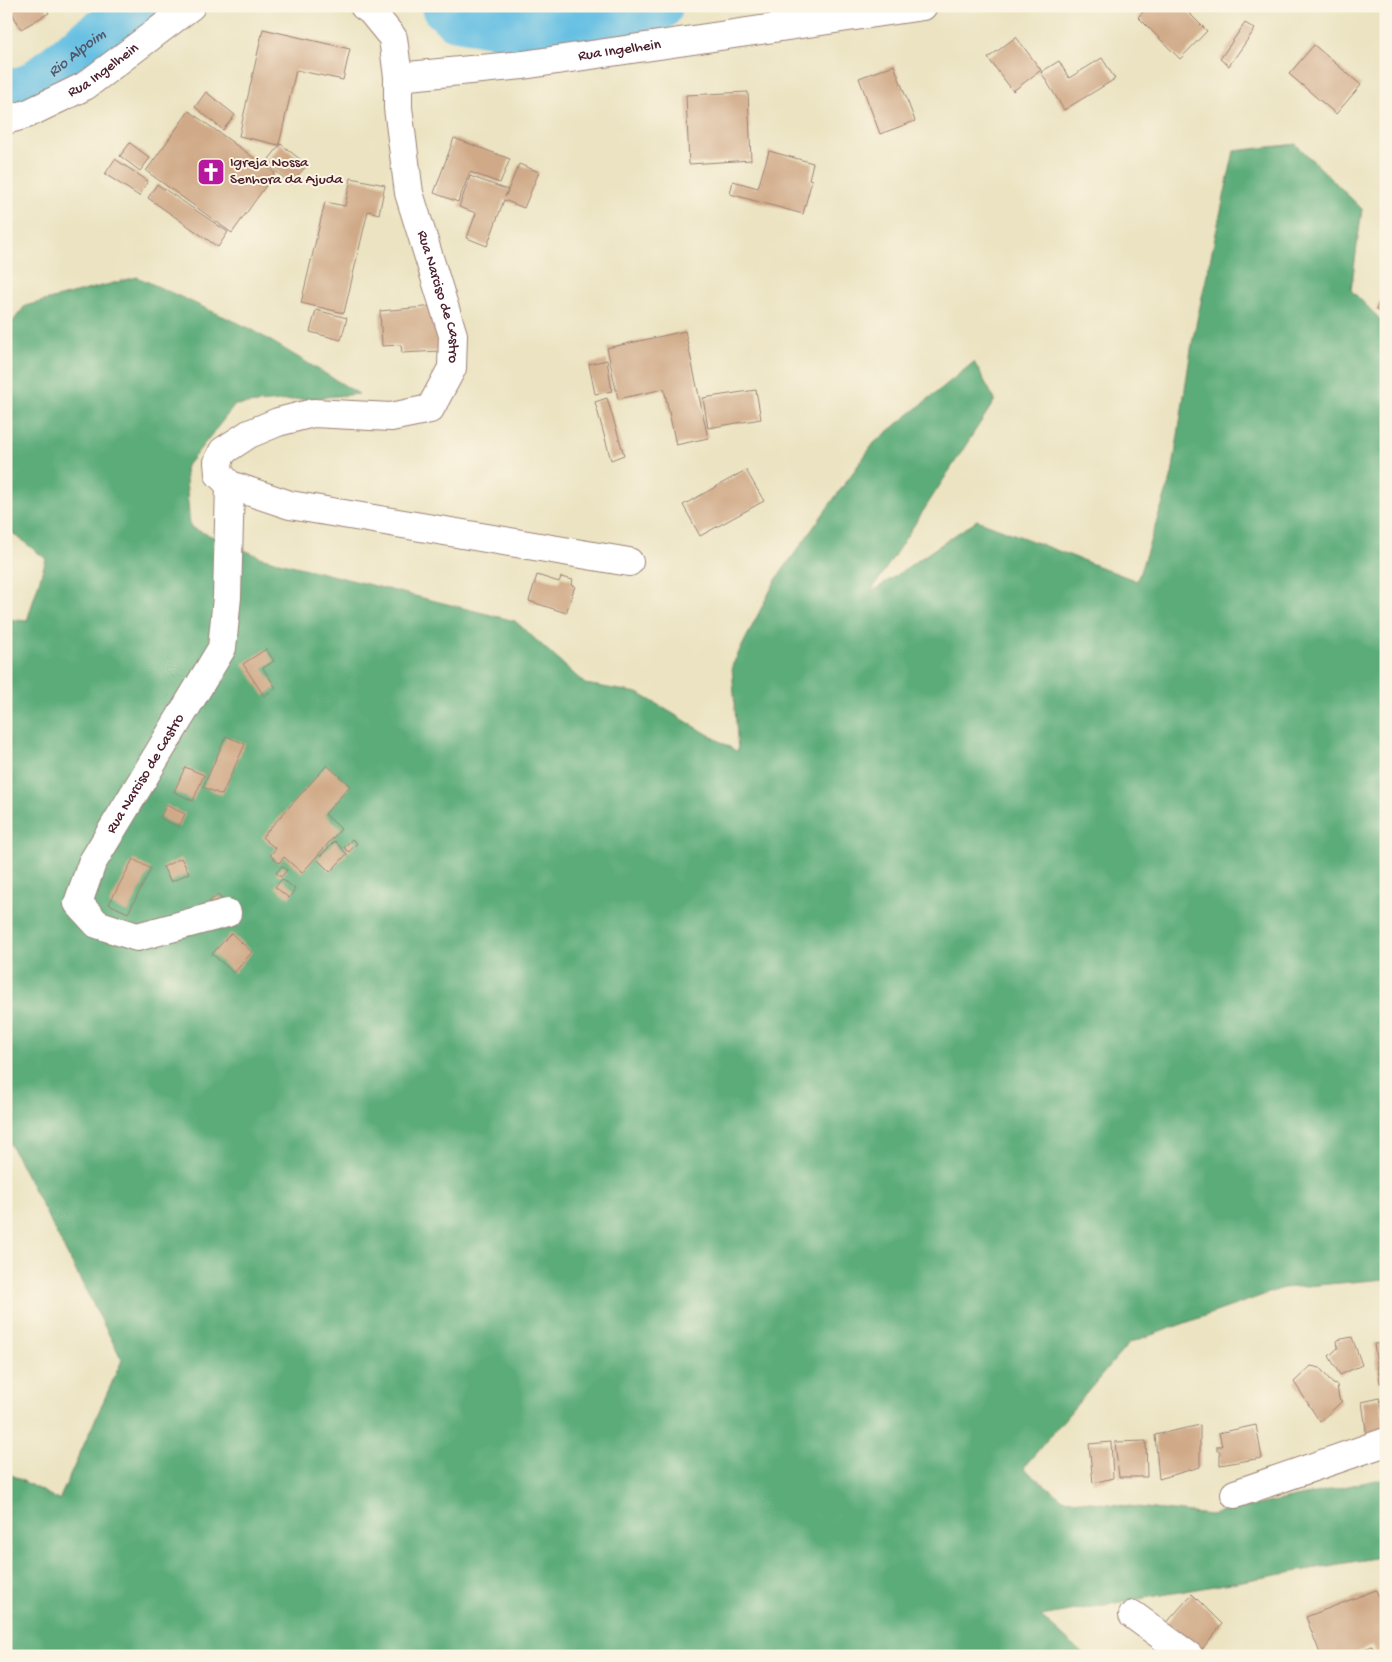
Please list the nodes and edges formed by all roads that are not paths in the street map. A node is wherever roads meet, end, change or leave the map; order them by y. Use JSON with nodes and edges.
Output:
{"nodes":[{"id":1,"x":191,"y":6,"type":"edge"},
{"id":2,"x":364,"y":6,"type":"edge"},
{"id":3,"x":923,"y":6,"type":"edge"},
{"id":4,"x":398,"y":77,"type":"junction"},
{"id":5,"x":6,"y":120,"type":"edge"},
{"id":6,"x":230,"y":485,"type":"junction"},
{"id":7,"x":629,"y":562,"type":"dead end"},
{"id":8,"x":227,"y":914,"type":"dead end"},
{"id":9,"x":1386,"y":1442,"type":"edge"},
{"id":10,"x":1235,"y":1494,"type":"dead end"},
{"id":11,"x":1133,"y":1615,"type":"dead end"},
{"id":12,"x":1189,"y":1656,"type":"edge"}],
"edges":[{"from":1,"to":5,"type":"street","name":"Rua Ingelhein"},
{"from":2,"to":4,"type":"street"},
{"from":3,"to":4,"type":"street","name":"Rua Ingelhein"},
{"from":4,"to":6,"type":"street","name":"Rua Narciso de Castro"},
{"from":6,"to":7,"type":"street"},
{"from":6,"to":8,"type":"street","name":"Rua Narciso de Castro"},
{"from":9,"to":10,"type":"street"},
{"from":11,"to":12,"type":"street"}]}
